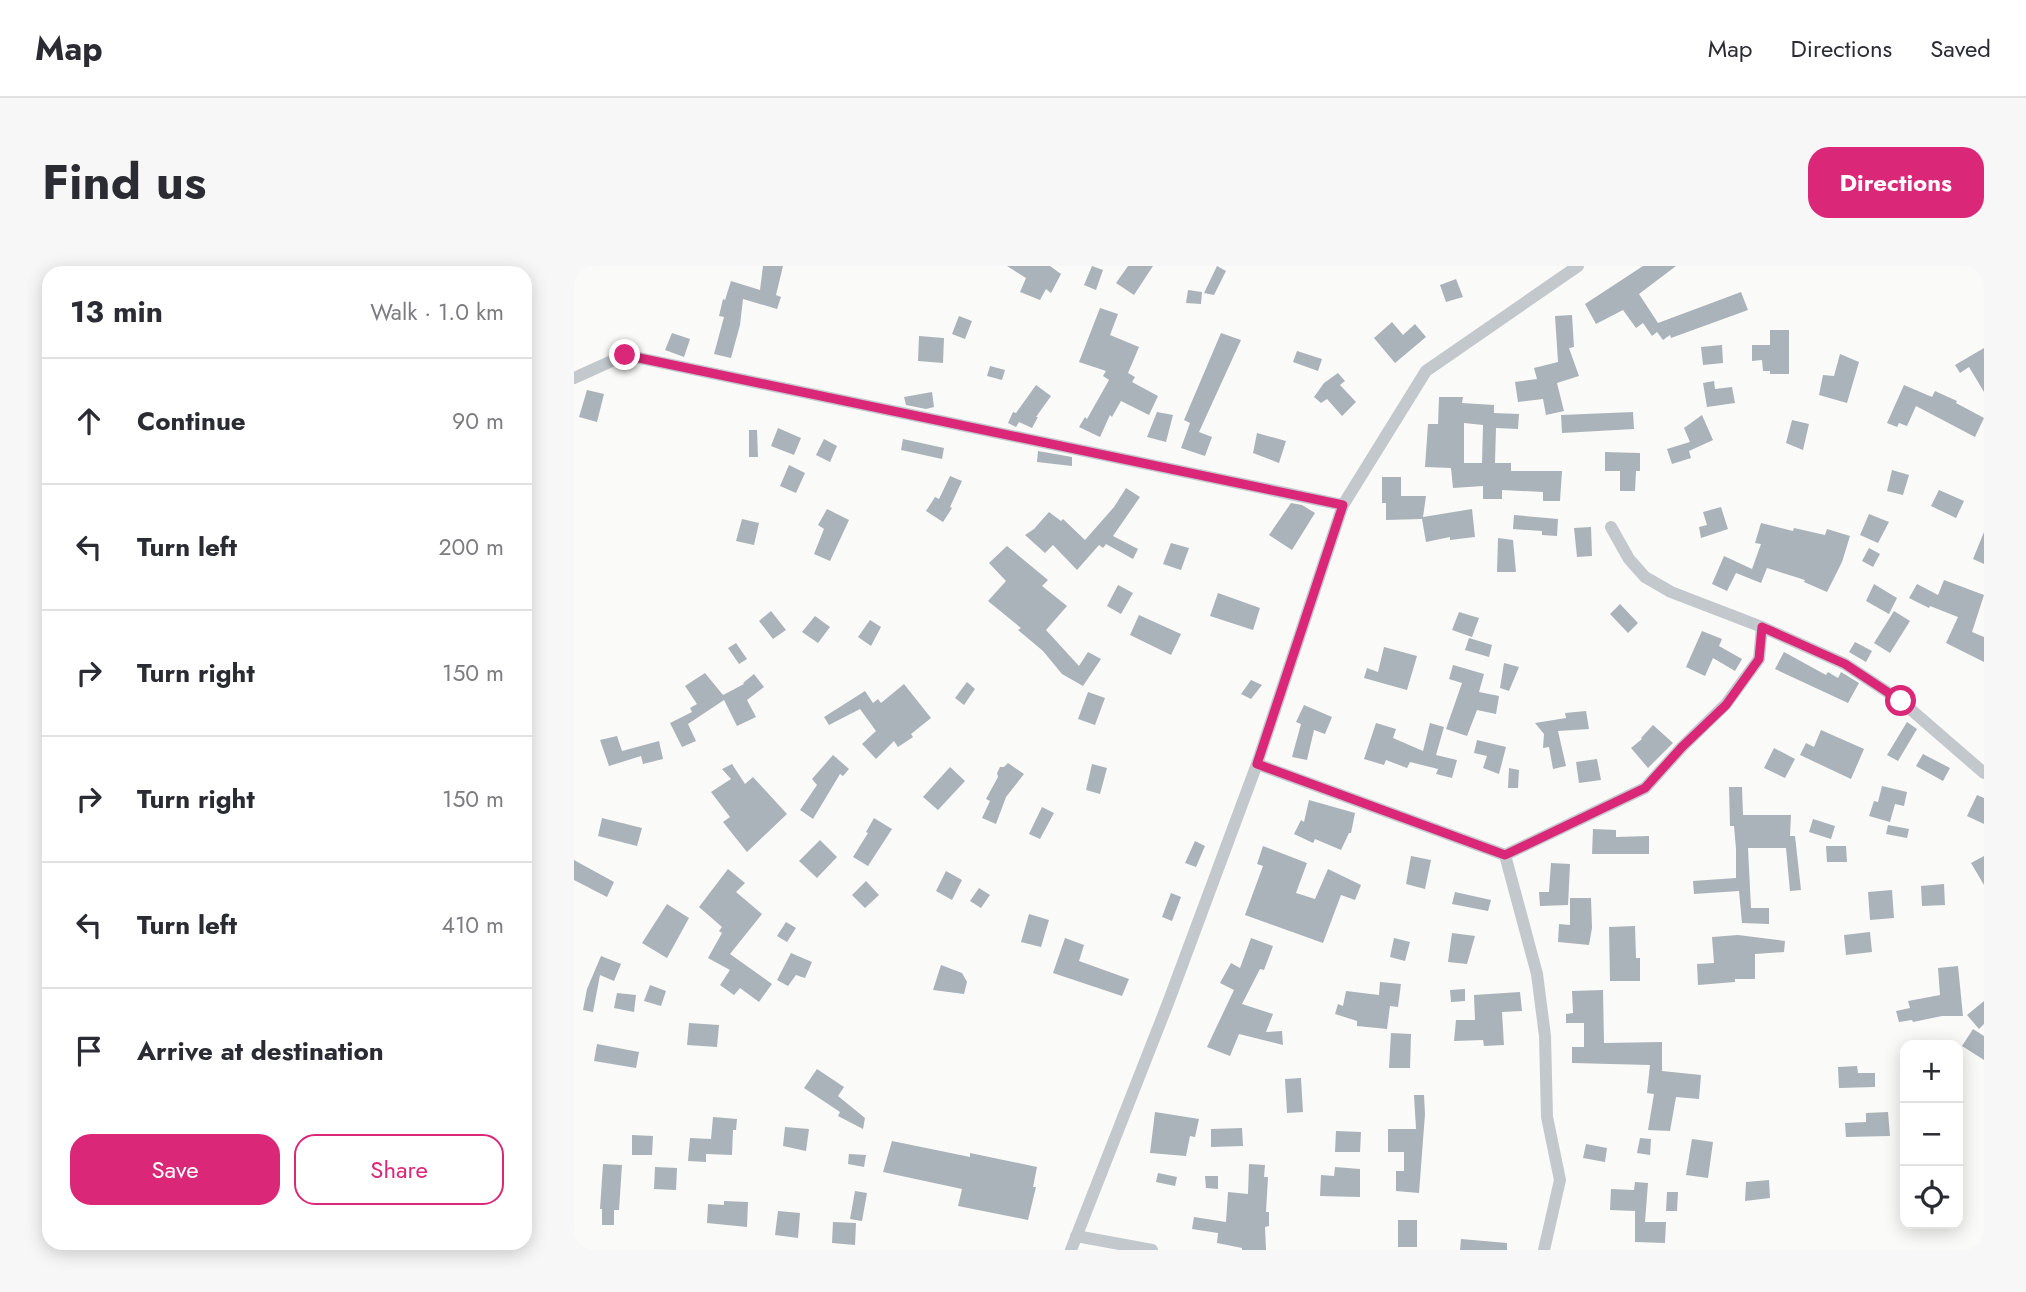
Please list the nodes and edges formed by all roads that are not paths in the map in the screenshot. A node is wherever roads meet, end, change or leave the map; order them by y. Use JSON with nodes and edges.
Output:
{"nodes":[{"id":1,"x":1578,"y":266,"type":"edge"},
{"id":2,"x":574,"y":378,"type":"edge"},
{"id":3,"x":1343,"y":505,"type":"junction"},
{"id":4,"x":1611,"y":527,"type":"dead end"},
{"id":5,"x":1762,"y":627,"type":"junction"},
{"id":6,"x":1257,"y":764,"type":"junction"},
{"id":7,"x":1984,"y":773,"type":"edge"},
{"id":8,"x":1505,"y":855,"type":"junction"},
{"id":9,"x":1076,"y":1236,"type":"junction"},
{"id":10,"x":1071,"y":1250,"type":"edge"},
{"id":11,"x":1152,"y":1250,"type":"edge"},
{"id":12,"x":1544,"y":1250,"type":"edge"}],
"edges":[{"from":1,"to":3,"type":"street"},
{"from":2,"to":3,"type":"street"},
{"from":3,"to":6,"type":"street"},
{"from":4,"to":5,"type":"street"},
{"from":5,"to":7,"type":"street"},
{"from":5,"to":8,"type":"street"},
{"from":6,"to":8,"type":"street"},
{"from":6,"to":9,"type":"street"},
{"from":8,"to":12,"type":"street"},
{"from":9,"to":10,"type":"street"},
{"from":9,"to":11,"type":"street"}]}
